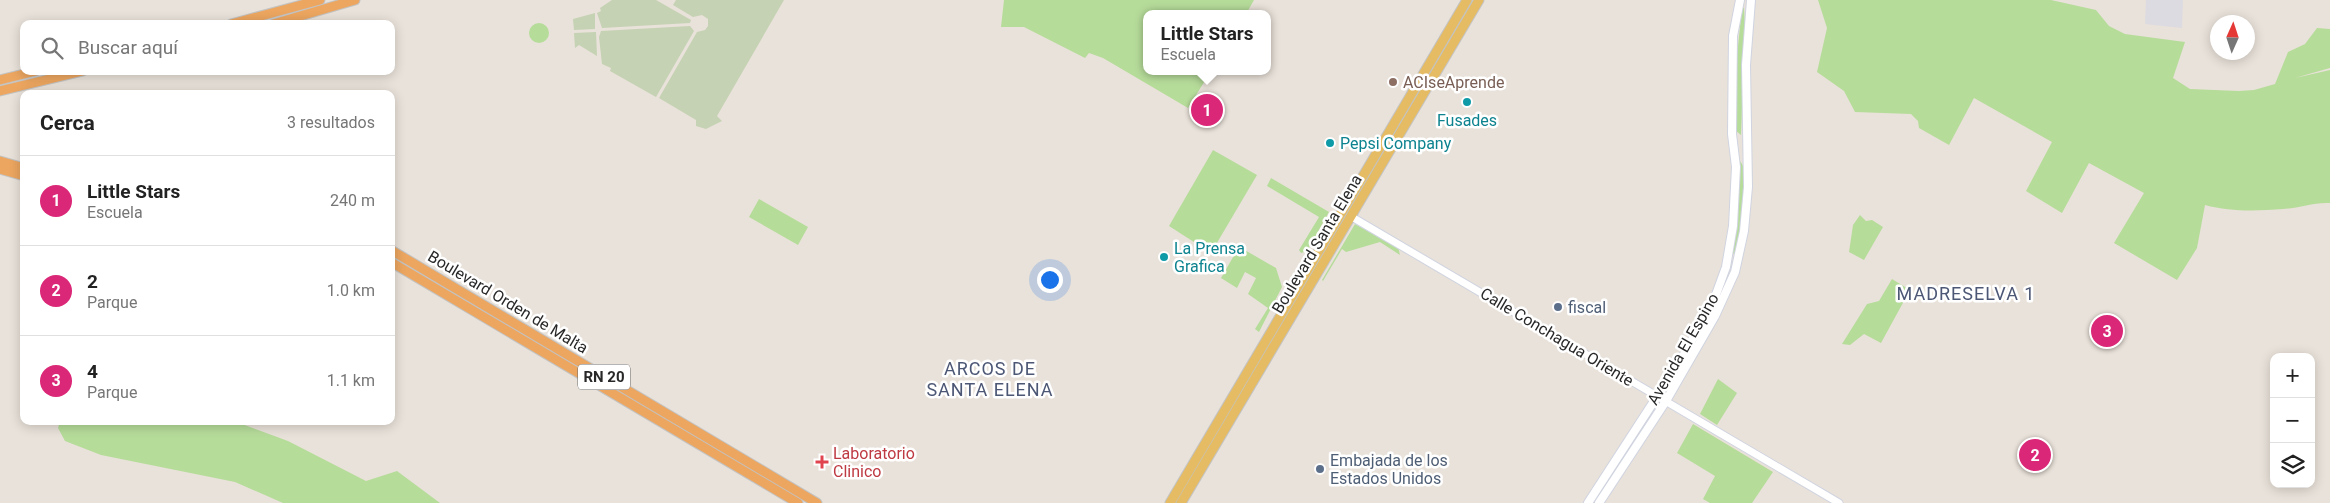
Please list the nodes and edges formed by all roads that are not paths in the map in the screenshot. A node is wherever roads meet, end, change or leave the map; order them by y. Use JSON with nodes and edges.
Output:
{"nodes":[{"id":1,"x":320,"y":0,"type":"edge"},
{"id":2,"x":355,"y":0,"type":"edge"},
{"id":3,"x":1467,"y":0,"type":"edge"},
{"id":4,"x":1479,"y":0,"type":"edge"},
{"id":5,"x":1740,"y":0,"type":"edge"},
{"id":6,"x":1750,"y":0,"type":"edge"},
{"id":7,"x":246,"y":20,"type":"edge"},
{"id":8,"x":286,"y":20,"type":"edge"},
{"id":9,"x":20,"y":75,"type":"edge"},
{"id":10,"x":66,"y":75,"type":"edge"},
{"id":11,"x":0,"y":80,"type":"edge"},
{"id":12,"x":0,"y":91,"type":"edge"},
{"id":13,"x":0,"y":161,"type":"edge"},
{"id":14,"x":20,"y":167,"type":"edge"},
{"id":15,"x":0,"y":169,"type":"edge"},
{"id":16,"x":1366,"y":170,"type":"junction"},
{"id":17,"x":20,"y":175,"type":"edge"},
{"id":18,"x":1341,"y":213,"type":"junction"},
{"id":19,"x":1352,"y":217,"type":"junction"},
{"id":20,"x":395,"y":252,"type":"edge"},
{"id":21,"x":1328,"y":255,"type":"junction"},
{"id":22,"x":395,"y":264,"type":"edge"},
{"id":23,"x":1658,"y":397,"type":"junction"},
{"id":24,"x":1666,"y":401,"type":"junction"},
{"id":25,"x":798,"y":503,"type":"edge"},
{"id":26,"x":817,"y":503,"type":"edge"},
{"id":27,"x":1170,"y":503,"type":"edge"},
{"id":28,"x":1181,"y":503,"type":"edge"},
{"id":29,"x":1588,"y":503,"type":"edge"},
{"id":30,"x":1599,"y":503,"type":"edge"},
{"id":31,"x":1839,"y":503,"type":"edge"}],
"edges":[{"from":1,"to":7,"type":"highway"},
{"from":2,"to":8,"type":"highway"},
{"from":3,"to":16,"type":"main road","name":"Boulevard Santa Elena"},
{"from":4,"to":19,"type":"main road","name":"Boulevard Santa Elena"},
{"from":5,"to":23,"type":"main road","name":"Avenida El Espino"},
{"from":6,"to":24,"type":"main road","name":"Avenida El Espino"},
{"from":9,"to":11,"type":"highway"},
{"from":10,"to":12,"type":"highway"},
{"from":13,"to":14,"type":"highway"},
{"from":15,"to":17,"type":"highway"},
{"from":16,"to":18,"type":"main road","name":"Boulevard Santa Elena"},
{"from":16,"to":19,"type":"main road"},
{"from":18,"to":21,"type":"main road"},
{"from":18,"to":27,"type":"main road","name":"Boulevard Santa Elena"},
{"from":19,"to":21,"type":"main road","name":"Boulevard Santa Elena"},
{"from":19,"to":23,"type":"street","name":"Calle Conchagua Oriente"},
{"from":20,"to":26,"type":"highway","name":"Boulevard Orden de Malta","number":"RN 20"},
{"from":21,"to":28,"type":"main road","name":"Boulevard Santa Elena"},
{"from":22,"to":25,"type":"highway","name":"Boulevard Orden de Malta","number":"RN 20"},
{"from":23,"to":24,"type":"street","name":"Calle Conchagua Oriente"},
{"from":23,"to":29,"type":"main road","name":"Avenida El Espino"},
{"from":24,"to":30,"type":"main road","name":"Avenida El Espino"},
{"from":24,"to":31,"type":"street","name":"Calle Conchagua Oriente"}]}
